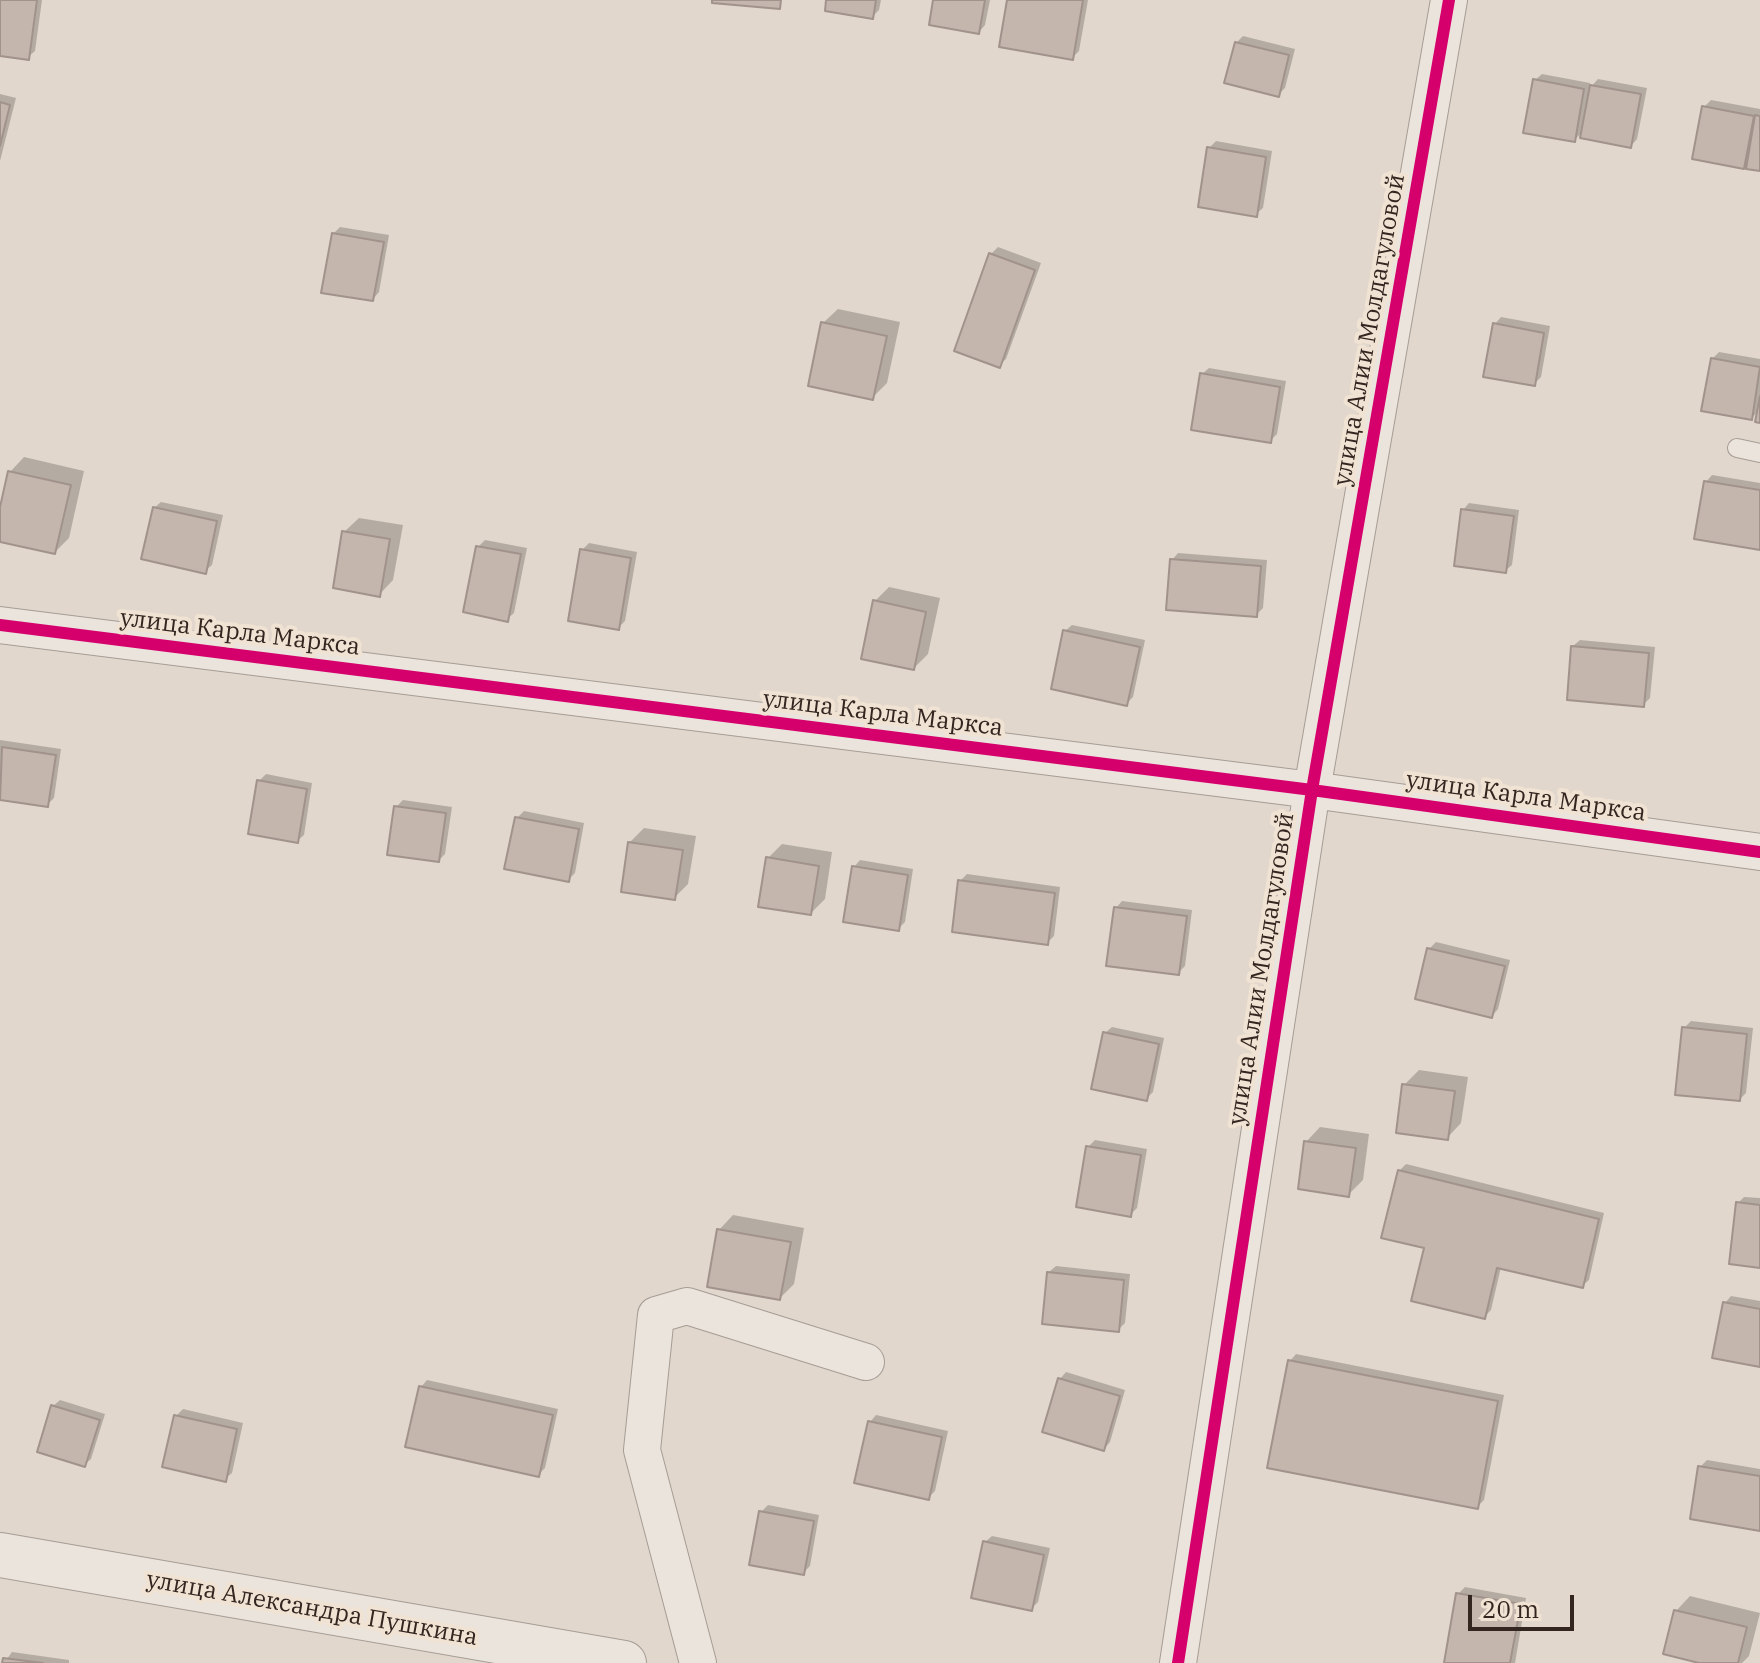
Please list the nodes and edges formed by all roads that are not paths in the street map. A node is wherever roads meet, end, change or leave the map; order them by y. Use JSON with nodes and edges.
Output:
{"nodes":[{"id":1,"x":1449,"y":0,"type":"edge"},
{"id":2,"x":1737,"y":448,"type":"dead end"},
{"id":3,"x":1760,"y":453,"type":"edge"},
{"id":4,"x":0,"y":625,"type":"edge"},
{"id":5,"x":1312,"y":790,"type":"junction"},
{"id":6,"x":1760,"y":852,"type":"edge"},
{"id":7,"x":866,"y":1362,"type":"dead end"},
{"id":8,"x":0,"y":1555,"type":"edge"},
{"id":9,"x":624,"y":1663,"type":"edge"},
{"id":10,"x":698,"y":1663,"type":"edge"},
{"id":11,"x":1178,"y":1663,"type":"edge"}],
"edges":[{"from":1,"to":5,"type":"street","name":"улица Алии Молдагуловой"},
{"from":2,"to":3,"type":"lane"},
{"from":4,"to":5,"type":"street","name":"улица Карла Маркса"},
{"from":5,"to":6,"type":"street","name":"улица Карла Маркса"},
{"from":5,"to":11,"type":"street","name":"улица Алии Молдагуловой"},
{"from":7,"to":10,"type":"street"},
{"from":8,"to":9,"type":"street","name":"улица Александра Пушкина"}]}
